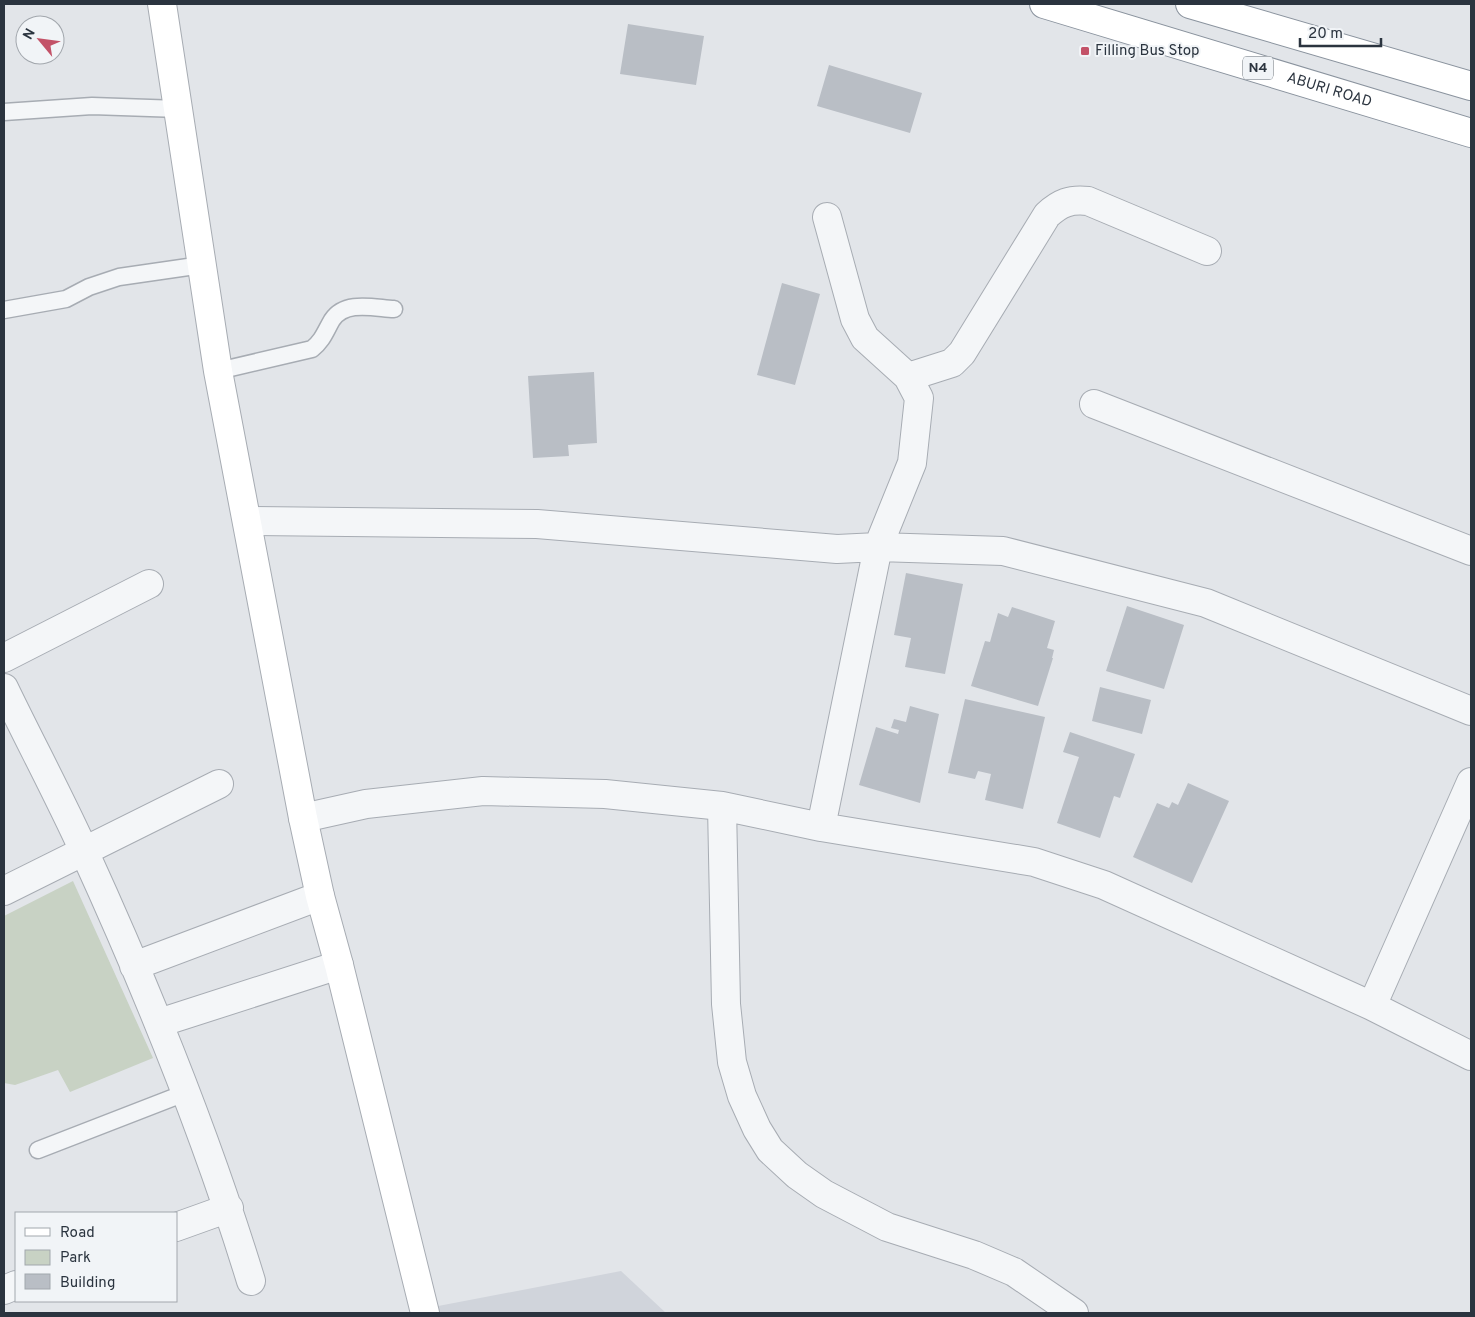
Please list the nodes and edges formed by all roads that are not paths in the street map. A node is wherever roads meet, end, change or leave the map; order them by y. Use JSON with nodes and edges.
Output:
{"nodes":[{"id":1,"x":162,"y":4,"type":"edge"},
{"id":2,"x":1044,"y":4,"type":"edge"},
{"id":3,"x":1190,"y":4,"type":"edge"},
{"id":4,"x":1471,"y":86,"type":"edge"},
{"id":5,"x":179,"y":110,"type":"junction"},
{"id":6,"x":4,"y":112,"type":"edge"},
{"id":7,"x":1471,"y":133,"type":"edge"},
{"id":8,"x":828,"y":217,"type":"dead end"},
{"id":9,"x":1207,"y":251,"type":"dead end"},
{"id":10,"x":202,"y":265,"type":"junction"},
{"id":11,"x":394,"y":309,"type":"dead end"},
{"id":12,"x":4,"y":310,"type":"edge"},
{"id":13,"x":218,"y":371,"type":"junction"},
{"id":14,"x":908,"y":377,"type":"junction"},
{"id":15,"x":1094,"y":404,"type":"dead end"},
{"id":16,"x":247,"y":521,"type":"junction"},
{"id":17,"x":878,"y":547,"type":"junction"},
{"id":18,"x":1471,"y":551,"type":"edge"},
{"id":19,"x":149,"y":584,"type":"dead end"},
{"id":20,"x":4,"y":658,"type":"edge"},
{"id":21,"x":4,"y":688,"type":"edge"},
{"id":22,"x":1471,"y":711,"type":"edge"},
{"id":23,"x":1471,"y":782,"type":"edge"},
{"id":24,"x":219,"y":784,"type":"dead end"},
{"id":25,"x":722,"y":806,"type":"junction"},
{"id":26,"x":304,"y":818,"type":"junction"},
{"id":27,"x":821,"y":827,"type":"junction"},
{"id":28,"x":84,"y":850,"type":"junction"},
{"id":29,"x":4,"y":891,"type":"edge"},
{"id":30,"x":320,"y":896,"type":"junction"},
{"id":31,"x":339,"y":965,"type":"junction"},
{"id":32,"x":134,"y":966,"type":"junction"},
{"id":33,"x":1372,"y":1006,"type":"junction"},
{"id":34,"x":159,"y":1023,"type":"junction"},
{"id":35,"x":1471,"y":1056,"type":"edge"},
{"id":36,"x":185,"y":1092,"type":"junction"},
{"id":37,"x":38,"y":1150,"type":"dead end"},
{"id":38,"x":229,"y":1208,"type":"junction"},
{"id":39,"x":178,"y":1226,"type":"edge"},
{"id":40,"x":251,"y":1281,"type":"dead end"},
{"id":41,"x":425,"y":1313,"type":"edge"},
{"id":42,"x":1074,"y":1313,"type":"edge"}],
"edges":[{"from":1,"to":5,"type":"main road"},
{"from":2,"to":7,"type":"main road","name":"ABURI ROAD","number":"N4"},
{"from":3,"to":4,"type":"main road"},
{"from":5,"to":6,"type":"lane"},
{"from":5,"to":10,"type":"main road"},
{"from":8,"to":14,"type":"street"},
{"from":9,"to":14,"type":"street"},
{"from":10,"to":12,"type":"lane"},
{"from":10,"to":13,"type":"main road"},
{"from":11,"to":13,"type":"lane"},
{"from":13,"to":16,"type":"main road"},
{"from":14,"to":17,"type":"street"},
{"from":15,"to":18,"type":"street"},
{"from":16,"to":17,"type":"street"},
{"from":16,"to":26,"type":"main road"},
{"from":17,"to":22,"type":"street"},
{"from":17,"to":27,"type":"street"},
{"from":19,"to":20,"type":"street"},
{"from":21,"to":28,"type":"street"},
{"from":23,"to":33,"type":"street"},
{"from":24,"to":28,"type":"street"},
{"from":25,"to":26,"type":"street"},
{"from":25,"to":27,"type":"street"},
{"from":25,"to":42,"type":"street"},
{"from":26,"to":30,"type":"main road"},
{"from":27,"to":33,"type":"street"},
{"from":28,"to":29,"type":"street"},
{"from":28,"to":32,"type":"street"},
{"from":30,"to":31,"type":"main road"},
{"from":30,"to":32,"type":"street"},
{"from":31,"to":34,"type":"street"},
{"from":31,"to":41,"type":"main road"},
{"from":32,"to":34,"type":"street"},
{"from":33,"to":35,"type":"street"},
{"from":34,"to":36,"type":"street"},
{"from":36,"to":37,"type":"lane"},
{"from":36,"to":38,"type":"street"},
{"from":38,"to":39,"type":"street"},
{"from":38,"to":40,"type":"street"}]}
